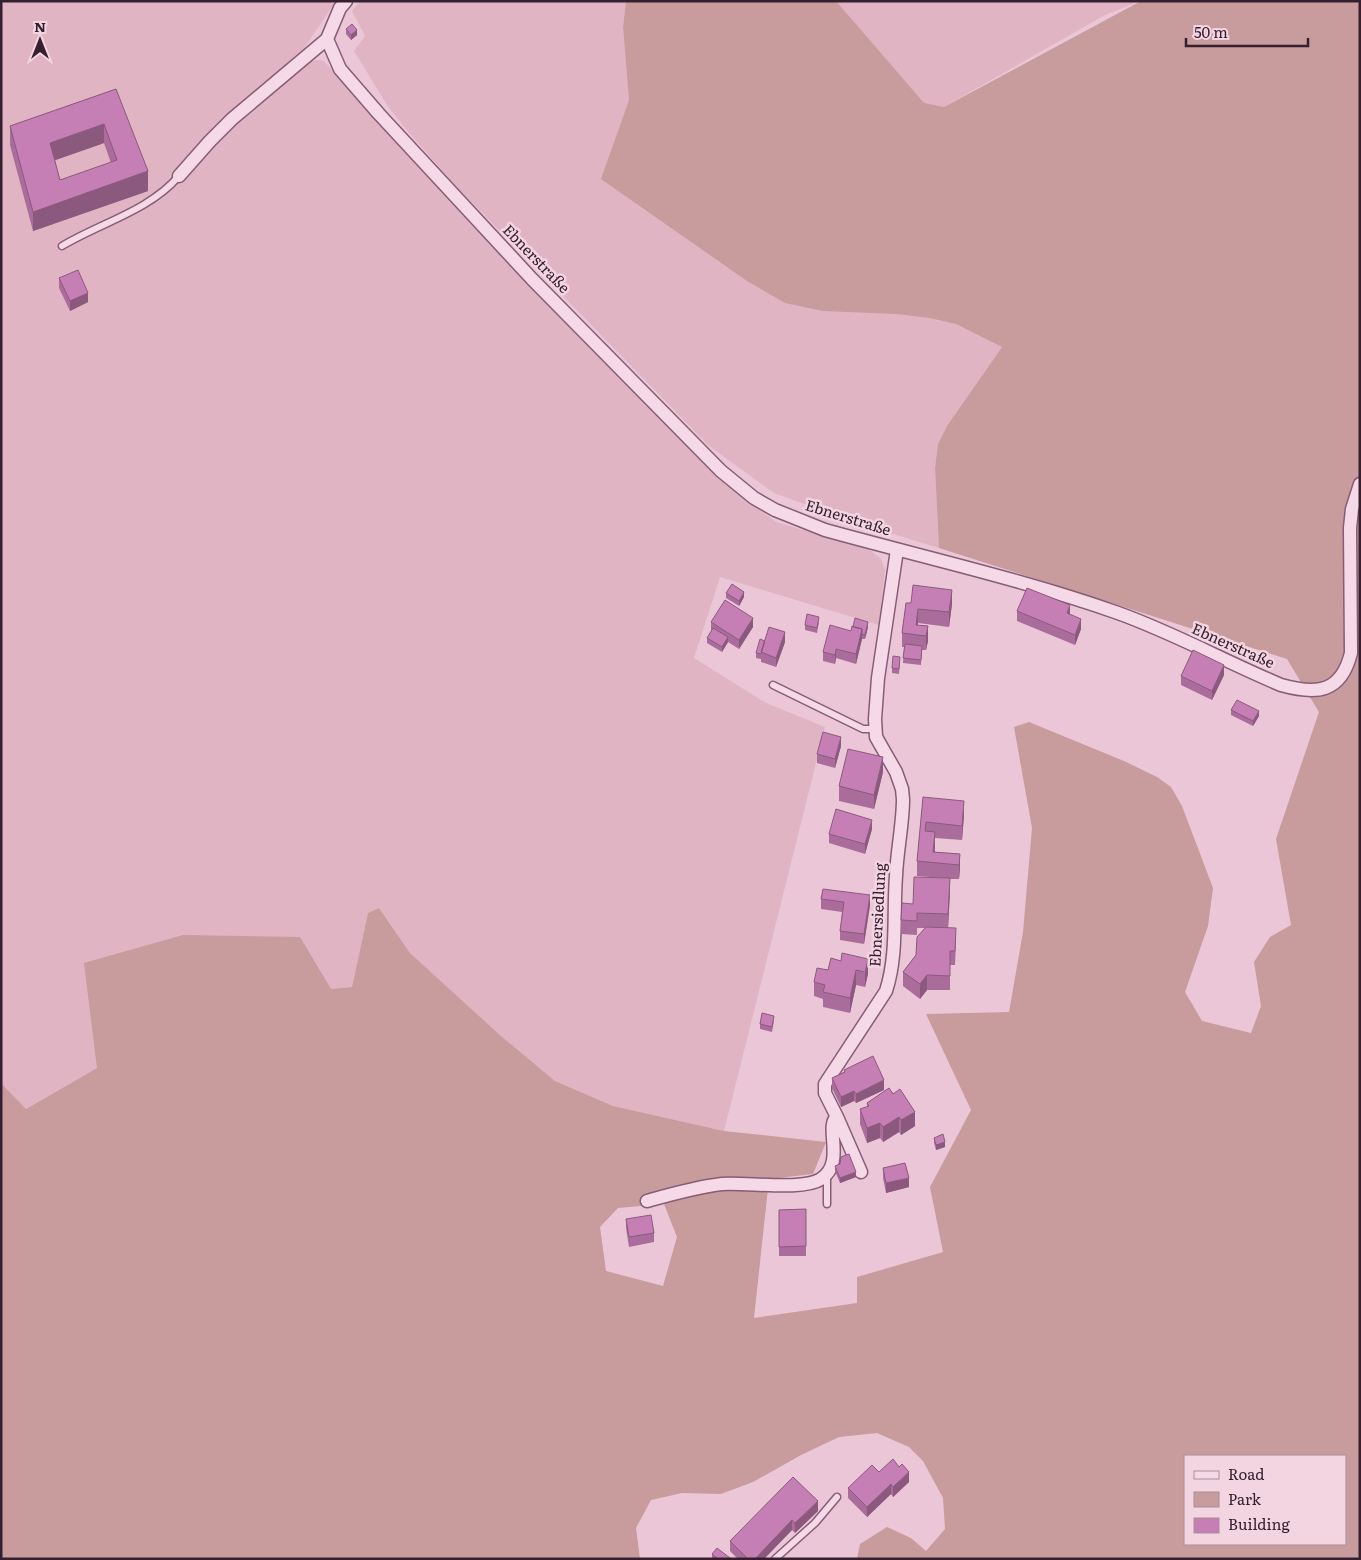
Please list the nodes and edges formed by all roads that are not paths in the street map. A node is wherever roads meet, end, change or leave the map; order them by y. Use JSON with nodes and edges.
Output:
{"nodes":[{"id":1,"x":346,"y":1,"type":"edge"},
{"id":2,"x":327,"y":39,"type":"junction"},
{"id":3,"x":179,"y":176,"type":"joint"},
{"id":4,"x":62,"y":246,"type":"dead end"},
{"id":5,"x":1360,"y":484,"type":"edge"},
{"id":6,"x":896,"y":550,"type":"junction"},
{"id":7,"x":773,"y":685,"type":"dead end"},
{"id":8,"x":875,"y":729,"type":"junction"},
{"id":9,"x":837,"y":1117,"type":"junction"},
{"id":10,"x":861,"y":1172,"type":"dead end"},
{"id":11,"x":825,"y":1176,"type":"junction"},
{"id":12,"x":647,"y":1201,"type":"dead end"},
{"id":13,"x":827,"y":1204,"type":"dead end"},
{"id":14,"x":837,"y":1497,"type":"dead end"},
{"id":15,"x":776,"y":1559,"type":"edge"}],
"edges":[{"from":1,"to":2,"type":"street"},
{"from":2,"to":3,"type":"street"},
{"from":2,"to":6,"type":"street","name":"Ebnerstraße"},
{"from":3,"to":4,"type":"lane"},
{"from":5,"to":6,"type":"street","name":"Ebnerstraße"},
{"from":6,"to":8,"type":"street","name":"Ebnersiedlung"},
{"from":7,"to":8,"type":"lane"},
{"from":8,"to":9,"type":"street","name":"Ebnersiedlung"},
{"from":9,"to":10,"type":"street","name":"Ebnersiedlung"},
{"from":9,"to":11,"type":"street"},
{"from":11,"to":12,"type":"street"},
{"from":11,"to":13,"type":"lane"},
{"from":14,"to":15,"type":"lane"}]}
